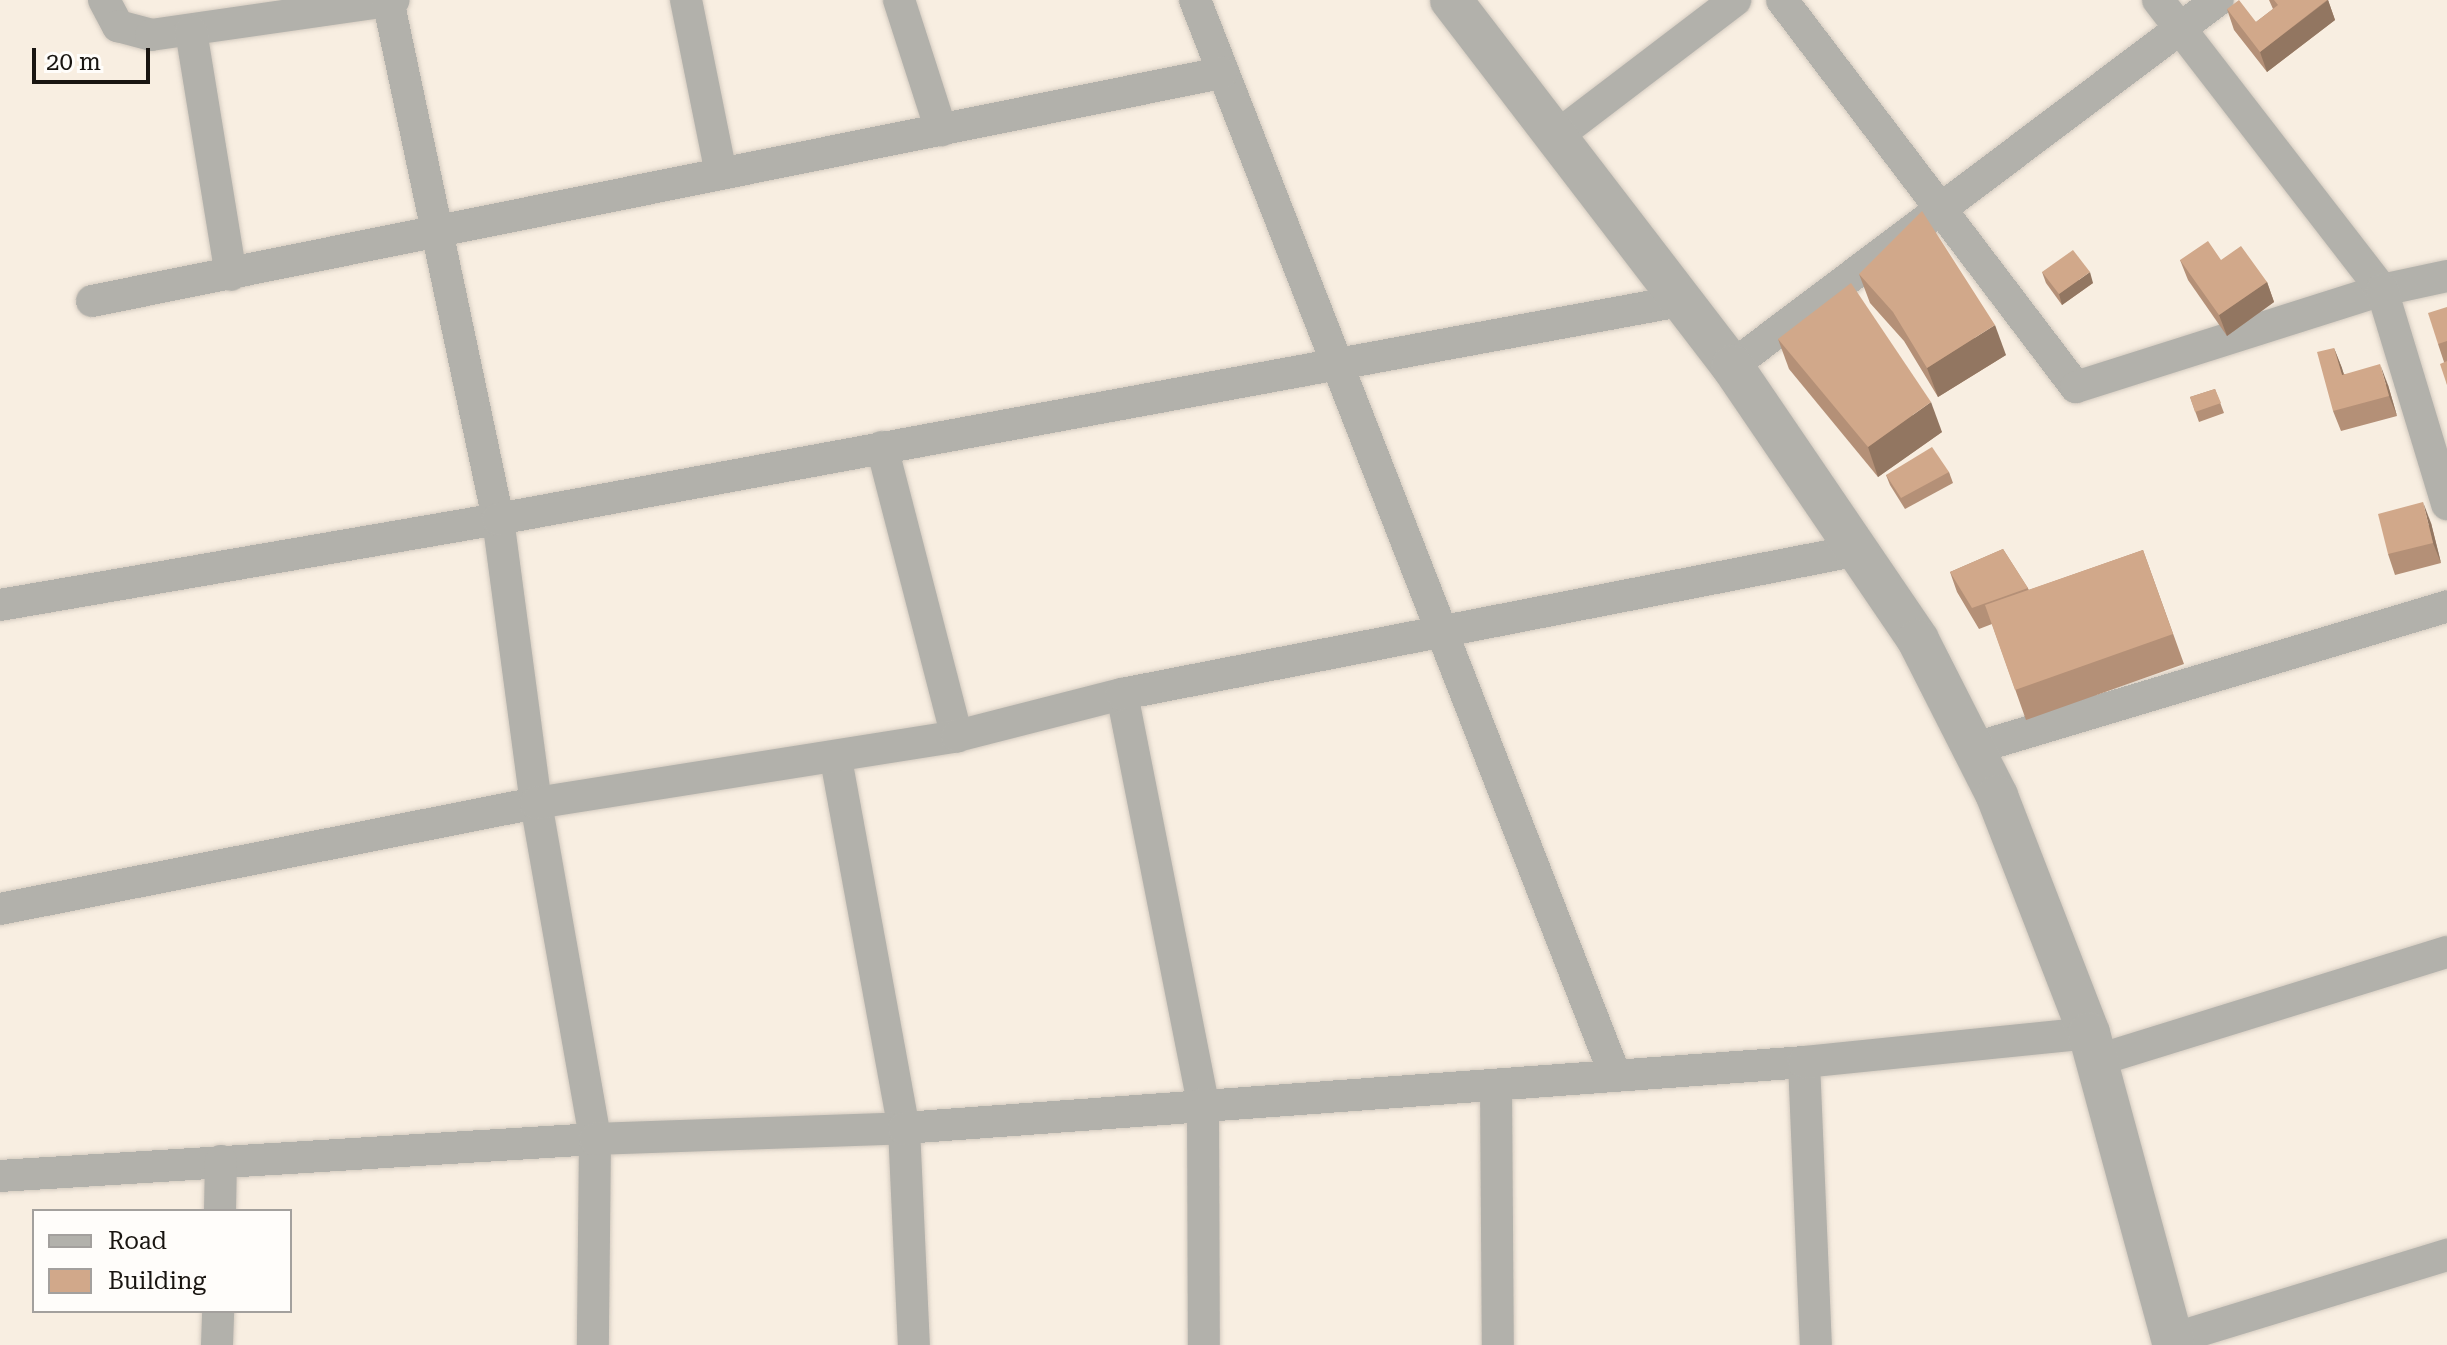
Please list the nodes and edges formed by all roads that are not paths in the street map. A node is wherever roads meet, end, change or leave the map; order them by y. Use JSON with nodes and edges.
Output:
{"nodes":[{"id":1,"x":104,"y":0,"type":"edge"},
{"id":2,"x":390,"y":0,"type":"edge"},
{"id":3,"x":686,"y":0,"type":"edge"},
{"id":4,"x":899,"y":0,"type":"edge"},
{"id":5,"x":1195,"y":0,"type":"edge"},
{"id":6,"x":1451,"y":0,"type":"edge"},
{"id":7,"x":1735,"y":0,"type":"edge"},
{"id":8,"x":1782,"y":0,"type":"edge"},
{"id":9,"x":2158,"y":0,"type":"edge"},
{"id":10,"x":2218,"y":0,"type":"edge"},
{"id":11,"x":2179,"y":29,"type":"junction"},
{"id":12,"x":191,"y":31,"type":"junction"},
{"id":13,"x":1221,"y":73,"type":"junction"},
{"id":14,"x":941,"y":130,"type":"junction"},
{"id":15,"x":1558,"y":135,"type":"junction"},
{"id":16,"x":721,"y":174,"type":"junction"},
{"id":17,"x":1941,"y":209,"type":"junction"},
{"id":18,"x":436,"y":234,"type":"junction"},
{"id":19,"x":231,"y":275,"type":"junction"},
{"id":20,"x":2447,"y":276,"type":"edge"},
{"id":21,"x":2382,"y":290,"type":"junction"},
{"id":22,"x":92,"y":301,"type":"dead end"},
{"id":23,"x":1680,"y":301,"type":"junction"},
{"id":24,"x":1336,"y":365,"type":"junction"},
{"id":25,"x":1732,"y":366,"type":"junction"},
{"id":26,"x":882,"y":447,"type":"junction"},
{"id":27,"x":2447,"y":504,"type":"edge"},
{"id":28,"x":498,"y":519,"type":"junction"},
{"id":29,"x":1859,"y":550,"type":"junction"},
{"id":30,"x":0,"y":605,"type":"edge"},
{"id":31,"x":2447,"y":606,"type":"edge"},
{"id":32,"x":1443,"y":635,"type":"junction"},
{"id":33,"x":1122,"y":694,"type":"junction"},
{"id":34,"x":957,"y":736,"type":"junction"},
{"id":35,"x":1975,"y":748,"type":"junction"},
{"id":36,"x":836,"y":759,"type":"junction"},
{"id":37,"x":536,"y":803,"type":"junction"},
{"id":38,"x":0,"y":909,"type":"edge"},
{"id":39,"x":2447,"y":952,"type":"edge"},
{"id":40,"x":2094,"y":1046,"type":"junction"},
{"id":41,"x":1804,"y":1062,"type":"junction"},
{"id":42,"x":1615,"y":1075,"type":"junction"},
{"id":43,"x":1496,"y":1085,"type":"junction"},
{"id":44,"x":1203,"y":1104,"type":"junction"},
{"id":45,"x":904,"y":1128,"type":"junction"},
{"id":46,"x":595,"y":1139,"type":"junction"},
{"id":47,"x":221,"y":1161,"type":"junction"},
{"id":48,"x":0,"y":1176,"type":"edge"},
{"id":49,"x":220,"y":1209,"type":"edge"},
{"id":50,"x":2447,"y":1255,"type":"edge"},
{"id":51,"x":218,"y":1313,"type":"edge"},
{"id":52,"x":2173,"y":1342,"type":"edge"},
{"id":53,"x":217,"y":1345,"type":"edge"},
{"id":54,"x":593,"y":1345,"type":"edge"},
{"id":55,"x":914,"y":1345,"type":"edge"},
{"id":56,"x":1204,"y":1345,"type":"edge"},
{"id":57,"x":1498,"y":1345,"type":"edge"},
{"id":58,"x":1816,"y":1345,"type":"edge"}],
"edges":[{"from":1,"to":12,"type":"street"},
{"from":2,"to":12,"type":"street"},
{"from":2,"to":18,"type":"street"},
{"from":3,"to":16,"type":"street"},
{"from":4,"to":14,"type":"street"},
{"from":5,"to":13,"type":"street"},
{"from":6,"to":15,"type":"street"},
{"from":7,"to":15,"type":"street"},
{"from":8,"to":17,"type":"street"},
{"from":9,"to":11,"type":"street"},
{"from":10,"to":11,"type":"street"},
{"from":11,"to":17,"type":"street"},
{"from":11,"to":21,"type":"street"},
{"from":12,"to":19,"type":"street"},
{"from":13,"to":14,"type":"street"},
{"from":13,"to":24,"type":"street"},
{"from":14,"to":16,"type":"street"},
{"from":15,"to":23,"type":"street"},
{"from":16,"to":18,"type":"street"},
{"from":17,"to":21,"type":"street"},
{"from":17,"to":25,"type":"street"},
{"from":18,"to":19,"type":"street"},
{"from":18,"to":28,"type":"street"},
{"from":19,"to":22,"type":"street"},
{"from":20,"to":21,"type":"street"},
{"from":21,"to":27,"type":"street"},
{"from":23,"to":24,"type":"street"},
{"from":23,"to":25,"type":"street"},
{"from":24,"to":26,"type":"street"},
{"from":24,"to":32,"type":"street"},
{"from":25,"to":29,"type":"street"},
{"from":26,"to":28,"type":"street"},
{"from":26,"to":34,"type":"street"},
{"from":28,"to":30,"type":"street"},
{"from":28,"to":37,"type":"street"},
{"from":29,"to":32,"type":"street"},
{"from":29,"to":35,"type":"street"},
{"from":31,"to":35,"type":"street"},
{"from":32,"to":33,"type":"street"},
{"from":32,"to":42,"type":"street"},
{"from":33,"to":34,"type":"street"},
{"from":33,"to":44,"type":"street"},
{"from":34,"to":36,"type":"street"},
{"from":35,"to":40,"type":"street"},
{"from":36,"to":37,"type":"street"},
{"from":36,"to":45,"type":"street"},
{"from":37,"to":38,"type":"street"},
{"from":37,"to":46,"type":"street"},
{"from":39,"to":40,"type":"street"},
{"from":40,"to":41,"type":"street"},
{"from":40,"to":52,"type":"street"},
{"from":41,"to":42,"type":"street"},
{"from":41,"to":58,"type":"street"},
{"from":42,"to":43,"type":"street"},
{"from":43,"to":44,"type":"street"},
{"from":43,"to":57,"type":"street"},
{"from":44,"to":45,"type":"street"},
{"from":44,"to":56,"type":"street"},
{"from":45,"to":46,"type":"street"},
{"from":45,"to":55,"type":"street"},
{"from":46,"to":47,"type":"street"},
{"from":46,"to":54,"type":"street"},
{"from":47,"to":48,"type":"street"},
{"from":47,"to":49,"type":"street"},
{"from":50,"to":52,"type":"street"},
{"from":51,"to":53,"type":"street"}]}
